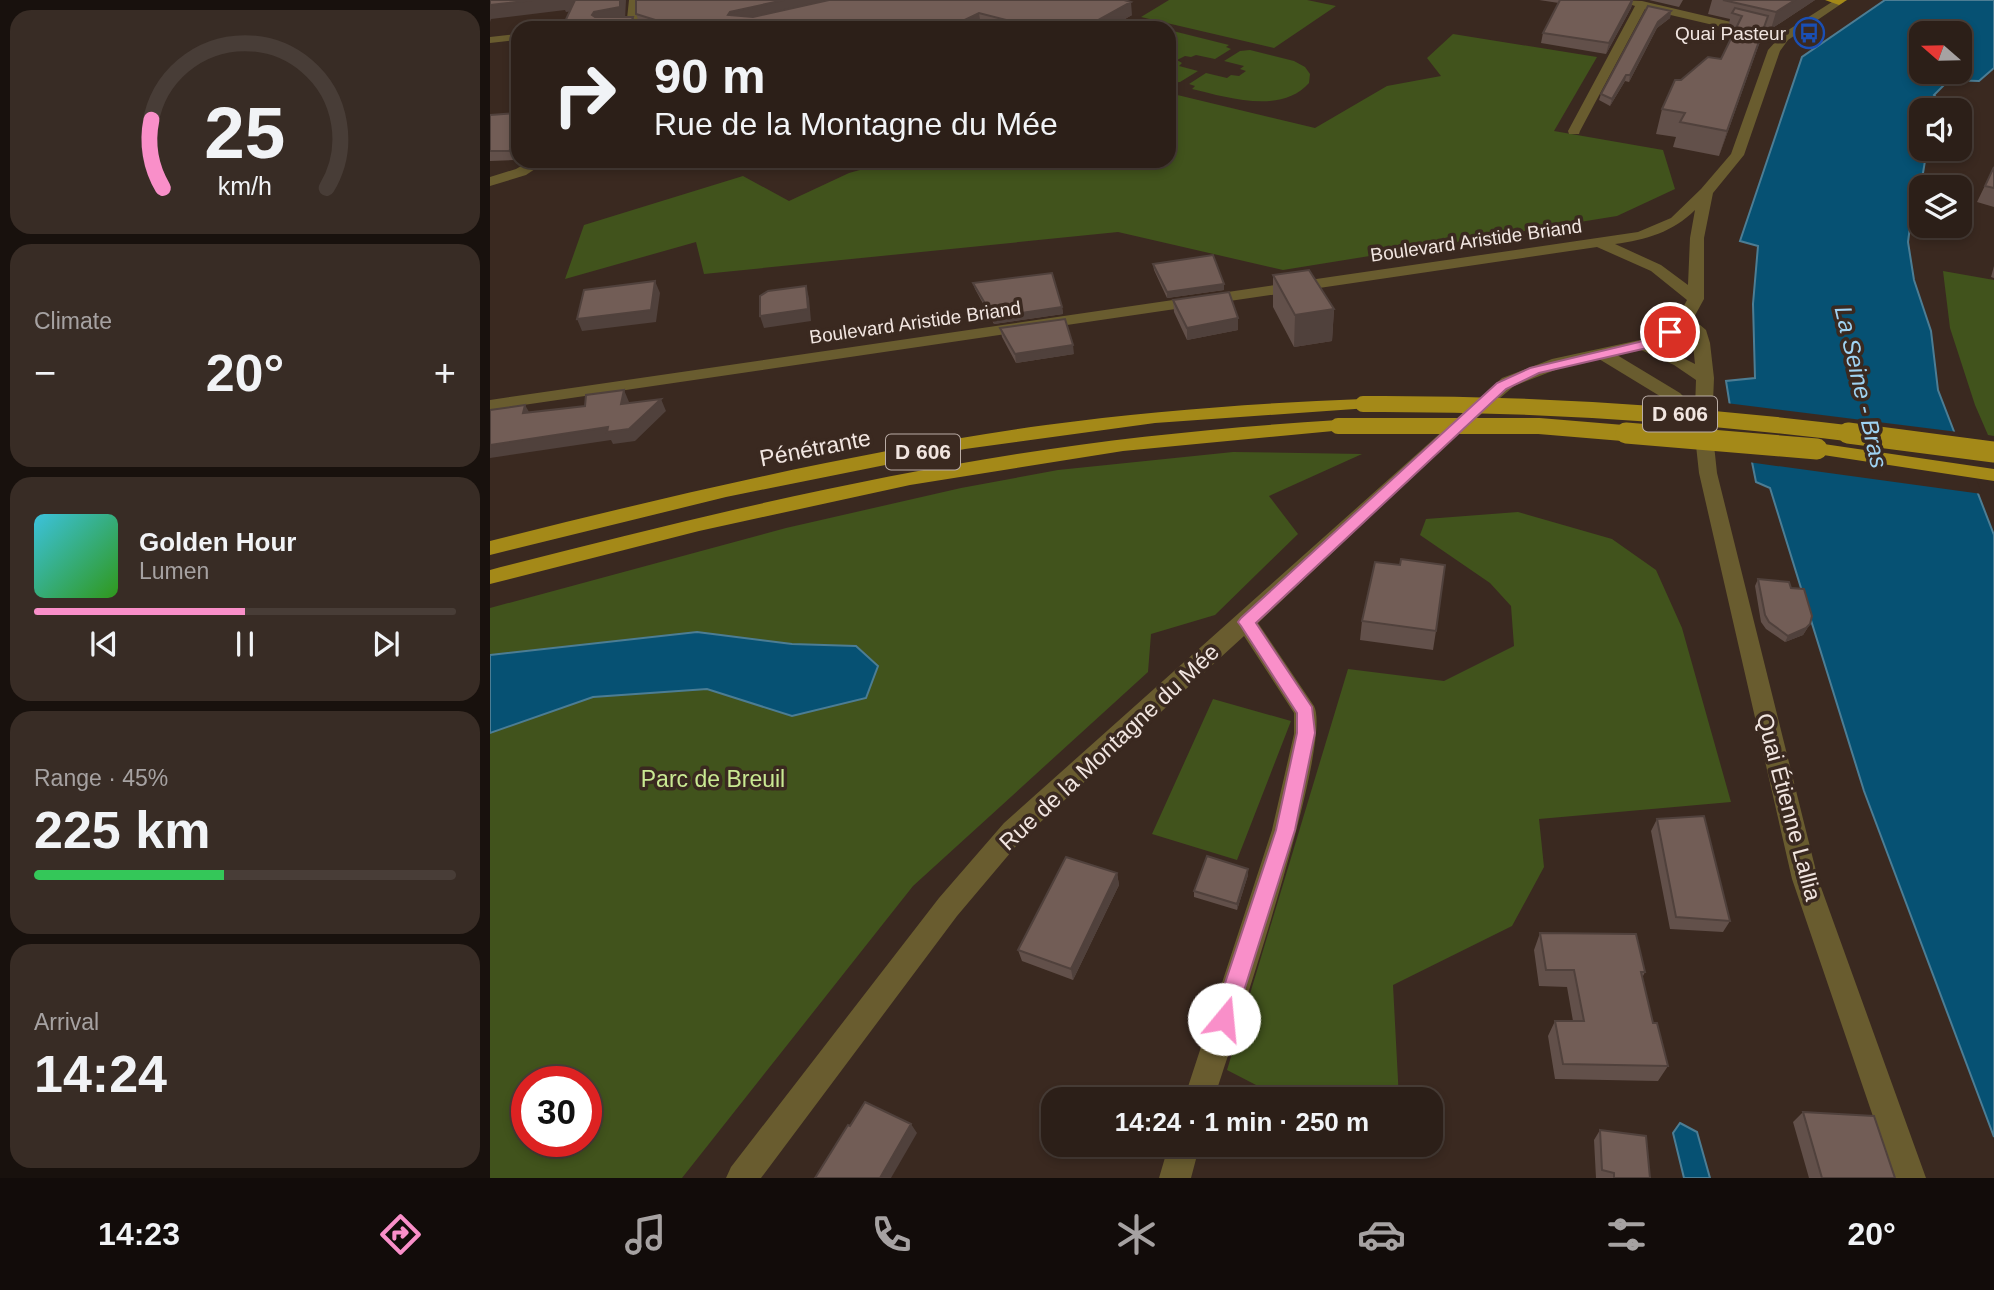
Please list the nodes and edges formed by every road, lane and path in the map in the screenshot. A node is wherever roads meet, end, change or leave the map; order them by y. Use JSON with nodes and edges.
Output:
{"nodes":[{"id":1,"x":634,"y":0,"type":"edge"},
{"id":2,"x":1622,"y":0,"type":"edge"},
{"id":3,"x":1837,"y":1,"type":"edge"},
{"id":4,"x":1642,"y":5,"type":"junction"},
{"id":5,"x":632,"y":21,"type":"edge"},
{"id":6,"x":511,"y":38,"type":"edge"},
{"id":7,"x":1784,"y":38,"type":"junction"},
{"id":8,"x":490,"y":40,"type":"edge"},
{"id":9,"x":1574,"y":131,"type":"dead end"},
{"id":10,"x":528,"y":168,"type":"edge"},
{"id":11,"x":490,"y":182,"type":"edge"},
{"id":12,"x":1706,"y":192,"type":"junction"},
{"id":13,"x":1602,"y":244,"type":"junction"},
{"id":14,"x":1696,"y":299,"type":"junction"},
{"id":15,"x":1684,"y":320,"type":"junction"},
{"id":16,"x":1643,"y":345,"type":"junction"},
{"id":17,"x":1604,"y":355,"type":"junction"},
{"id":18,"x":1705,"y":378,"type":"junction"},
{"id":19,"x":490,"y":405,"type":"edge"},
{"id":20,"x":1703,"y":426,"type":"junction"},
{"id":21,"x":1994,"y":452,"type":"edge"},
{"id":22,"x":1994,"y":475,"type":"edge"},
{"id":23,"x":490,"y":548,"type":"edge"},
{"id":24,"x":490,"y":577,"type":"edge"},
{"id":25,"x":1246,"y":622,"type":"junction"},
{"id":26,"x":1203,"y":1087,"type":"edge"},
{"id":27,"x":1181,"y":1157,"type":"edge"},
{"id":28,"x":742,"y":1178,"type":"edge"},
{"id":29,"x":1175,"y":1178,"type":"edge"},
{"id":30,"x":1910,"y":1178,"type":"edge"}],
"edges":[{"from":1,"to":5,"type":"street"},
{"from":2,"to":4,"type":"street"},
{"from":3,"to":7,"type":"street"},
{"from":4,"to":7,"type":"street"},
{"from":4,"to":9,"type":"street"},
{"from":6,"to":8,"type":"street"},
{"from":7,"to":12,"type":"street"},
{"from":10,"to":11,"type":"street"},
{"from":12,"to":13,"type":"street","name":"Boulevard Aristide Briand"},
{"from":12,"to":14,"type":"street","name":"Rue de la Montagne du Mée"},
{"from":13,"to":14,"type":"street"},
{"from":13,"to":19,"type":"street","name":"Boulevard Aristide Briand"},
{"from":14,"to":15,"type":"street","name":"Rue de la Montagne du Mée"},
{"from":15,"to":16,"type":"street","name":"Rue de la Montagne du Mée"},
{"from":15,"to":18,"type":"street","name":"Quai Étienne Lallia"},
{"from":16,"to":17,"type":"street","name":"Rue de la Montagne du Mée"},
{"from":16,"to":18,"type":"street"},
{"from":17,"to":20,"type":"street"},
{"from":17,"to":25,"type":"street","name":"Rue de la Montagne du Mée"},
{"from":18,"to":20,"type":"street","name":"Quai Étienne Lallia"},
{"from":20,"to":30,"type":"street","name":"Quai Étienne Lallia"},
{"from":21,"to":23,"type":"main road","name":"Pénétrante","number":"D 606","bridge":true},
{"from":22,"to":24,"type":"main road","number":"D 606","bridge":true},
{"from":25,"to":26,"type":"street"},
{"from":25,"to":28,"type":"street","name":"Rue de la Montagne du Mée"},
{"from":27,"to":29,"type":"street"}]}
